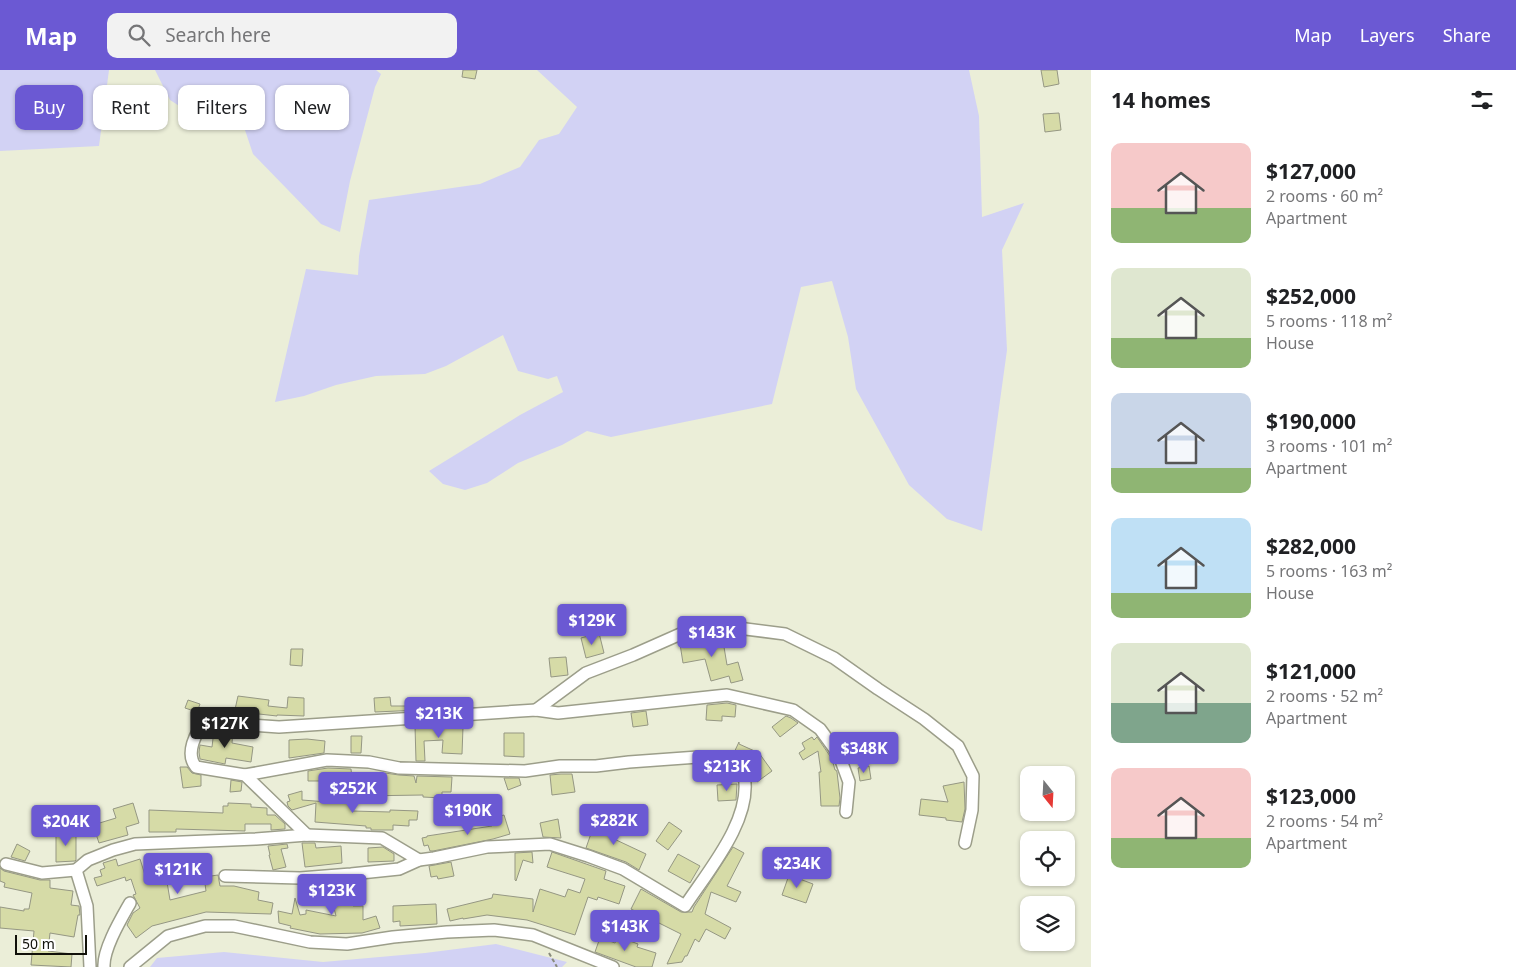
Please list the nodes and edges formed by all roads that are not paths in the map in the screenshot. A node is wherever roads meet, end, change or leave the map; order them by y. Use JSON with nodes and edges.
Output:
{"nodes":[{"id":1,"x":536,"y":710,"type":"junction"},
{"id":2,"x":245,"y":775,"type":"junction"},
{"id":3,"x":846,"y":812,"type":"dead end"},
{"id":4,"x":307,"y":835,"type":"junction"},
{"id":5,"x":965,"y":843,"type":"dead end"},
{"id":6,"x":419,"y":860,"type":"junction"},
{"id":7,"x":6,"y":864,"type":"dead end"},
{"id":8,"x":76,"y":870,"type":"junction"},
{"id":9,"x":225,"y":876,"type":"dead end"},
{"id":10,"x":130,"y":903,"type":"dead end"},
{"id":11,"x":90,"y":967,"type":"edge"},
{"id":12,"x":104,"y":967,"type":"edge"},
{"id":13,"x":130,"y":967,"type":"edge"},
{"id":14,"x":613,"y":967,"type":"edge"}],
"edges":[{"from":1,"to":2,"type":"street"},
{"from":1,"to":3,"type":"street"},
{"from":1,"to":5,"type":"street"},
{"from":2,"to":4,"type":"street"},
{"from":2,"to":6,"type":"street"},
{"from":4,"to":6,"type":"street"},
{"from":4,"to":8,"type":"street"},
{"from":6,"to":9,"type":"street"},
{"from":7,"to":8,"type":"street"},
{"from":8,"to":11,"type":"street"},
{"from":10,"to":12,"type":"street"},
{"from":13,"to":14,"type":"street"}]}
